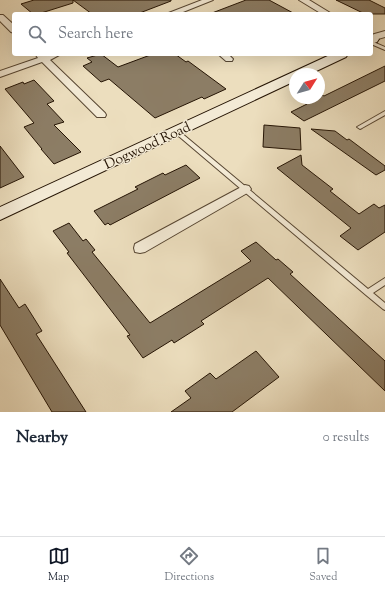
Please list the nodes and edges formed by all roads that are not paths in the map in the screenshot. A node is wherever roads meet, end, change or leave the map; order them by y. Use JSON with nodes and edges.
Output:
{"nodes":[{"id":1,"x":209,"y":0,"type":"edge"},
{"id":2,"x":302,"y":0,"type":"edge"},
{"id":3,"x":176,"y":12,"type":"edge"},
{"id":4,"x":324,"y":12,"type":"edge"},
{"id":5,"x":0,"y":17,"type":"edge"},
{"id":6,"x":12,"y":28,"type":"edge"},
{"id":7,"x":385,"y":34,"type":"edge"},
{"id":8,"x":373,"y":40,"type":"edge"},
{"id":9,"x":373,"y":41,"type":"edge"},
{"id":10,"x":385,"y":49,"type":"edge"},
{"id":11,"x":42,"y":56,"type":"edge"},
{"id":12,"x":338,"y":56,"type":"edge"},
{"id":13,"x":312,"y":68,"type":"edge"},
{"id":14,"x":0,"y":74,"type":"edge"},
{"id":15,"x":289,"y":79,"type":"edge"},
{"id":16,"x":385,"y":113,"type":"edge"},
{"id":17,"x":101,"y":115,"type":"dead end"},
{"id":18,"x":360,"y":127,"type":"dead end"},
{"id":19,"x":177,"y":132,"type":"junction"},
{"id":20,"x":245,"y":189,"type":"junction"},
{"id":21,"x":0,"y":214,"type":"edge"},
{"id":22,"x":140,"y":248,"type":"dead end"},
{"id":23,"x":385,"y":281,"type":"edge"},
{"id":24,"x":368,"y":293,"type":"junction"},
{"id":25,"x":385,"y":308,"type":"edge"}],
"edges":[{"from":1,"to":3,"type":"street"},
{"from":2,"to":4,"type":"street"},
{"from":5,"to":6,"type":"street"},
{"from":7,"to":8,"type":"street"},
{"from":9,"to":10,"type":"lane"},
{"from":11,"to":14,"type":"street"},
{"from":11,"to":17,"type":"street"},
{"from":12,"to":13,"type":"street"},
{"from":15,"to":19,"type":"street","name":"Dogwood Road"},
{"from":16,"to":18,"type":"lane"},
{"from":19,"to":20,"type":"lane"},
{"from":19,"to":21,"type":"street","name":"Dogwood Road"},
{"from":20,"to":22,"type":"street"},
{"from":20,"to":24,"type":"lane"},
{"from":23,"to":24,"type":"lane"},
{"from":24,"to":25,"type":"lane"}]}
